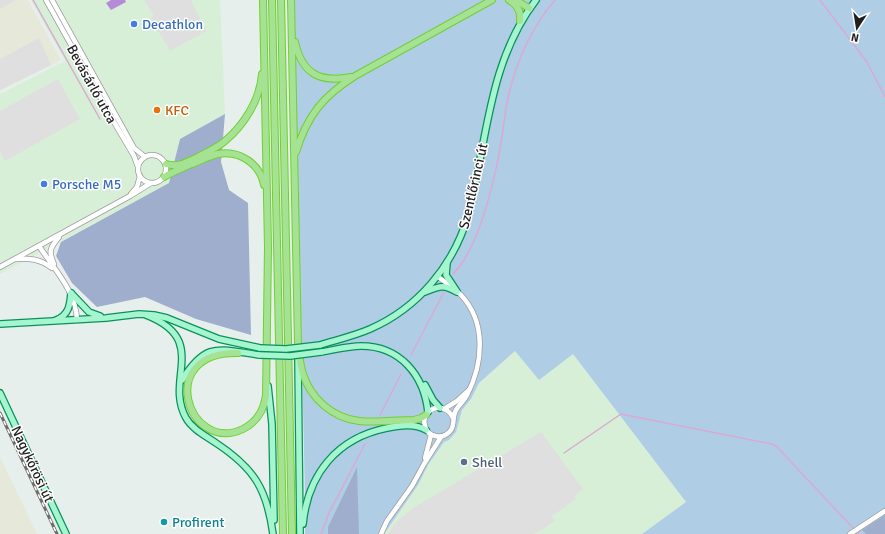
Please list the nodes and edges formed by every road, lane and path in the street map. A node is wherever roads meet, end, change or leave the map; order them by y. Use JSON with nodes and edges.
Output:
{"nodes":[{"id":1,"x":46,"y":0,"type":"edge"},
{"id":2,"x":52,"y":0,"type":"edge"},
{"id":3,"x":263,"y":0,"type":"edge"},
{"id":4,"x":272,"y":0,"type":"edge"},
{"id":5,"x":281,"y":0,"type":"edge"},
{"id":6,"x":291,"y":0,"type":"edge"},
{"id":7,"x":492,"y":0,"type":"edge"},
{"id":8,"x":509,"y":0,"type":"edge"},
{"id":9,"x":515,"y":0,"type":"edge"},
{"id":10,"x":524,"y":0,"type":"edge"},
{"id":11,"x":536,"y":0,"type":"edge"},
{"id":12,"x":530,"y":8,"type":"junction"},
{"id":13,"x":520,"y":22,"type":"junction"},
{"id":14,"x":292,"y":28,"type":"junction"},
{"id":15,"x":264,"y":51,"type":"junction"},
{"id":16,"x":354,"y":76,"type":"junction"},
{"id":17,"x":145,"y":157,"type":"junction"},
{"id":18,"x":294,"y":157,"type":"junction"},
{"id":19,"x":166,"y":164,"type":"junction"},
{"id":20,"x":138,"y":167,"type":"junction"},
{"id":21,"x":140,"y":176,"type":"junction"},
{"id":22,"x":164,"y":177,"type":"junction"},
{"id":23,"x":151,"y":183,"type":"junction"},
{"id":24,"x":130,"y":196,"type":"junction"},
{"id":25,"x":268,"y":208,"type":"junction"},
{"id":26,"x":61,"y":234,"type":"junction"},
{"id":27,"x":39,"y":246,"type":"junction"},
{"id":28,"x":14,"y":259,"type":"junction"},
{"id":29,"x":448,"y":261,"type":"junction"},
{"id":30,"x":0,"y":267,"type":"edge"},
{"id":31,"x":56,"y":271,"type":"junction"},
{"id":32,"x":437,"y":276,"type":"junction"},
{"id":33,"x":457,"y":292,"type":"junction"},
{"id":34,"x":71,"y":293,"type":"junction"},
{"id":35,"x":423,"y":293,"type":"junction"},
{"id":36,"x":146,"y":314,"type":"junction"},
{"id":37,"x":106,"y":318,"type":"junction"},
{"id":38,"x":77,"y":320,"type":"junction"},
{"id":39,"x":52,"y":321,"type":"junction"},
{"id":40,"x":0,"y":324,"type":"edge"},
{"id":41,"x":298,"y":344,"type":"junction"},
{"id":42,"x":238,"y":353,"type":"junction"},
{"id":43,"x":266,"y":364,"type":"junction"},
{"id":44,"x":419,"y":379,"type":"junction"},
{"id":45,"x":181,"y":381,"type":"junction"},
{"id":46,"x":469,"y":390,"type":"junction"},
{"id":47,"x":0,"y":394,"type":"edge"},
{"id":48,"x":442,"y":408,"type":"junction"},
{"id":49,"x":427,"y":414,"type":"junction"},
{"id":50,"x":453,"y":418,"type":"junction"},
{"id":51,"x":426,"y":430,"type":"junction"},
{"id":52,"x":431,"y":435,"type":"junction"},
{"id":53,"x":441,"y":437,"type":"junction"},
{"id":54,"x":424,"y":464,"type":"junction"},
{"id":55,"x":885,"y":511,"type":"edge"},
{"id":56,"x":66,"y":534,"type":"edge"},
{"id":57,"x":273,"y":534,"type":"edge"},
{"id":58,"x":283,"y":534,"type":"edge"},
{"id":59,"x":292,"y":534,"type":"edge"},
{"id":60,"x":301,"y":534,"type":"edge"},
{"id":61,"x":381,"y":534,"type":"edge"},
{"id":62,"x":850,"y":534,"type":"edge"}],
"edges":[{"from":1,"to":20,"type":"street","name":"Bevásárló utca"},
{"from":2,"to":17,"type":"street"},
{"from":3,"to":15,"type":"highway"},
{"from":4,"to":58,"type":"highway"},
{"from":5,"to":59,"type":"highway"},
{"from":6,"to":14,"type":"highway"},
{"from":7,"to":16,"type":"highway"},
{"from":8,"to":13,"type":"highway"},
{"from":9,"to":12,"type":"highway"},
{"from":10,"to":12,"type":"highway"},
{"from":11,"to":12,"type":"main road","name":"Szentlőrinci út"},
{"from":12,"to":13,"type":"main road","name":"Szentlőrinci út"},
{"from":13,"to":29,"type":"main road","name":"Szentlőrinci út"},
{"from":14,"to":16,"type":"highway"},
{"from":14,"to":18,"type":"highway"},
{"from":15,"to":19,"type":"highway"},
{"from":15,"to":25,"type":"highway"},
{"from":16,"to":18,"type":"highway"},
{"from":17,"to":19,"type":"street"},
{"from":17,"to":20,"type":"street"},
{"from":18,"to":41,"type":"highway"},
{"from":19,"to":22,"type":"street"},
{"from":20,"to":21,"type":"street"},
{"from":21,"to":23,"type":"street"},
{"from":21,"to":24,"type":"street"},
{"from":22,"to":23,"type":"street"},
{"from":22,"to":25,"type":"highway"},
{"from":23,"to":24,"type":"street"},
{"from":24,"to":26,"type":"street"},
{"from":25,"to":43,"type":"highway"},
{"from":26,"to":27,"type":"street"},
{"from":26,"to":31,"type":"street"},
{"from":27,"to":28,"type":"street"},
{"from":27,"to":31,"type":"street"},
{"from":28,"to":30,"type":"street"},
{"from":28,"to":31,"type":"street"},
{"from":29,"to":32,"type":"main road","name":"Szentlőrinci út"},
{"from":29,"to":33,"type":"main road"},
{"from":31,"to":34,"type":"street"},
{"from":32,"to":33,"type":"street"},
{"from":32,"to":35,"type":"main road","name":"Szentlőrinci út"},
{"from":33,"to":35,"type":"main road"},
{"from":33,"to":46,"type":"street"},
{"from":34,"to":37,"type":"main road"},
{"from":34,"to":38,"type":"street"},
{"from":34,"to":39,"type":"main road"},
{"from":35,"to":36,"type":"main road","name":"Szentlőrinci út","bridge":true},
{"from":36,"to":37,"type":"main road","name":"Szentlőrinci út"},
{"from":36,"to":45,"type":"main road"},
{"from":37,"to":38,"type":"main road","name":"Szentlőrinci út"},
{"from":38,"to":39,"type":"main road","name":"Szentlőrinci út"},
{"from":39,"to":40,"type":"main road","name":"Szentlőrinci út"},
{"from":41,"to":49,"type":"highway"},
{"from":41,"to":60,"type":"main road"},
{"from":42,"to":43,"type":"highway"},
{"from":42,"to":44,"type":"main road","bridge":true},
{"from":42,"to":45,"type":"main road"},
{"from":43,"to":57,"type":"main road"},
{"from":44,"to":48,"type":"main road"},
{"from":44,"to":49,"type":"main road"},
{"from":45,"to":57,"type":"main road"},
{"from":46,"to":48,"type":"street"},
{"from":46,"to":50,"type":"street"},
{"from":47,"to":56,"type":"main road","name":"Nagykőrösi út"},
{"from":48,"to":49,"type":"street"},
{"from":48,"to":50,"type":"street"},
{"from":49,"to":51,"type":"street"},
{"from":50,"to":53,"type":"street"},
{"from":51,"to":52,"type":"street"},
{"from":51,"to":60,"type":"main road"},
{"from":52,"to":53,"type":"street"},
{"from":52,"to":54,"type":"street"},
{"from":53,"to":54,"type":"street"},
{"from":54,"to":61,"type":"street"},
{"from":55,"to":62,"type":"street"}]}
